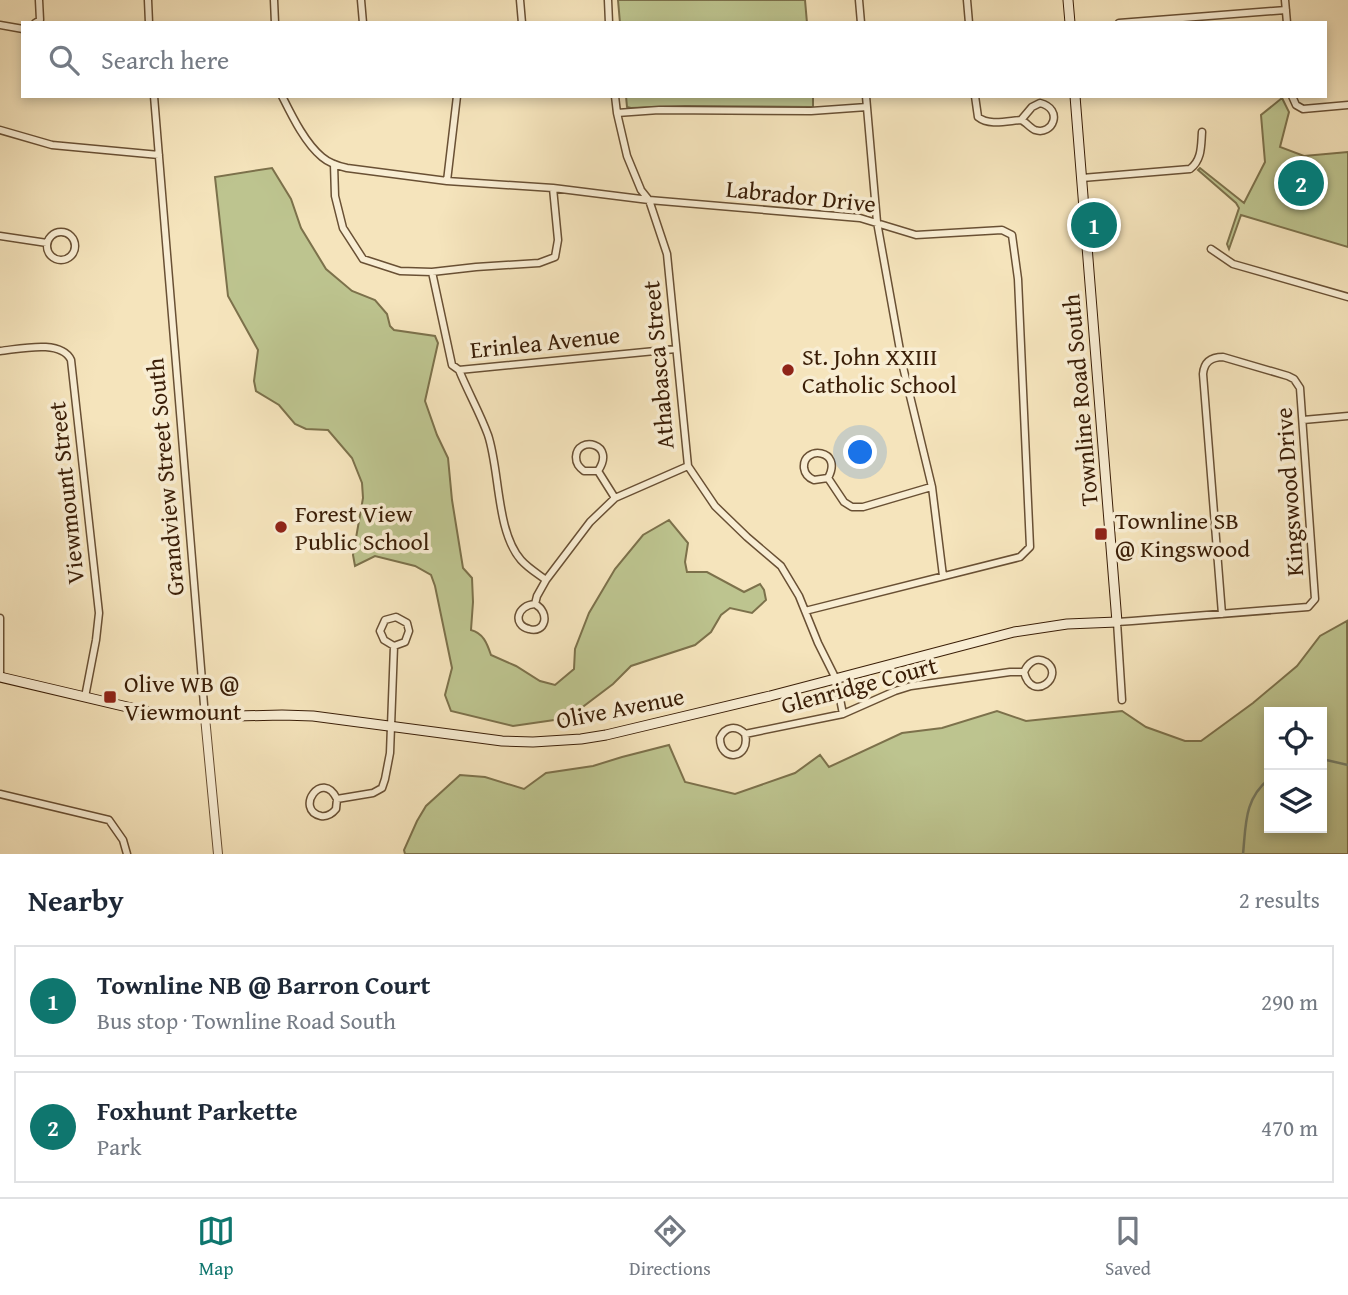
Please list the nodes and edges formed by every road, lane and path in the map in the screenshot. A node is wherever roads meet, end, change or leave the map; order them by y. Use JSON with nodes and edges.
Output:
{"nodes":[{"id":1,"x":39,"y":0,"type":"edge"},
{"id":2,"x":148,"y":0,"type":"edge"},
{"id":3,"x":274,"y":0,"type":"edge"},
{"id":4,"x":360,"y":0,"type":"edge"},
{"id":5,"x":520,"y":0,"type":"edge"},
{"id":6,"x":607,"y":0,"type":"edge"},
{"id":7,"x":859,"y":0,"type":"edge"},
{"id":8,"x":967,"y":0,"type":"edge"},
{"id":9,"x":1068,"y":0,"type":"edge"},
{"id":10,"x":1285,"y":0,"type":"edge"},
{"id":11,"x":1286,"y":10,"type":"junction"},
{"id":12,"x":38,"y":21,"type":"edge"},
{"id":13,"x":149,"y":21,"type":"edge"},
{"id":14,"x":275,"y":21,"type":"edge"},
{"id":15,"x":363,"y":21,"type":"edge"},
{"id":16,"x":522,"y":21,"type":"edge"},
{"id":17,"x":609,"y":21,"type":"edge"},
{"id":18,"x":861,"y":21,"type":"edge"},
{"id":19,"x":969,"y":21,"type":"edge"},
{"id":20,"x":1070,"y":21,"type":"edge"},
{"id":21,"x":1145,"y":21,"type":"edge"},
{"id":22,"x":1287,"y":21,"type":"edge"},
{"id":23,"x":0,"y":25,"type":"edge"},
{"id":24,"x":21,"y":29,"type":"edge"},
{"id":25,"x":154,"y":98,"type":"edge"},
{"id":26,"x":283,"y":98,"type":"edge"},
{"id":27,"x":457,"y":98,"type":"edge"},
{"id":28,"x":615,"y":98,"type":"edge"},
{"id":29,"x":866,"y":98,"type":"edge"},
{"id":30,"x":975,"y":98,"type":"edge"},
{"id":31,"x":1075,"y":98,"type":"edge"},
{"id":32,"x":1293,"y":98,"type":"edge"},
{"id":33,"x":1348,"y":105,"type":"edge"},
{"id":34,"x":867,"y":107,"type":"junction"},
{"id":35,"x":617,"y":113,"type":"junction"},
{"id":36,"x":1021,"y":120,"type":"junction"},
{"id":37,"x":0,"y":130,"type":"edge"},
{"id":38,"x":1202,"y":132,"type":"dead end"},
{"id":39,"x":159,"y":155,"type":"junction"},
{"id":40,"x":334,"y":164,"type":"junction"},
{"id":41,"x":1082,"y":178,"type":"junction"},
{"id":42,"x":447,"y":181,"type":"junction"},
{"id":43,"x":553,"y":188,"type":"junction"},
{"id":44,"x":649,"y":200,"type":"junction"},
{"id":45,"x":877,"y":222,"type":"junction"},
{"id":46,"x":0,"y":236,"type":"edge"},
{"id":47,"x":47,"y":243,"type":"junction"},
{"id":48,"x":1211,"y":249,"type":"dead end"},
{"id":49,"x":432,"y":272,"type":"junction"},
{"id":50,"x":1348,"y":297,"type":"edge"},
{"id":51,"x":676,"y":349,"type":"junction"},
{"id":52,"x":0,"y":351,"type":"edge"},
{"id":53,"x":459,"y":370,"type":"junction"},
{"id":54,"x":1348,"y":416,"type":"edge"},
{"id":55,"x":1303,"y":420,"type":"junction"},
{"id":56,"x":688,"y":466,"type":"junction"},
{"id":57,"x":598,"y":471,"type":"junction"},
{"id":58,"x":828,"y":478,"type":"junction"},
{"id":59,"x":931,"y":487,"type":"junction"},
{"id":60,"x":615,"y":498,"type":"junction"},
{"id":61,"x":943,"y":576,"type":"junction"},
{"id":62,"x":546,"y":580,"type":"junction"},
{"id":63,"x":535,"y":604,"type":"junction"},
{"id":64,"x":805,"y":611,"type":"junction"},
{"id":65,"x":1222,"y":614,"type":"junction"},
{"id":66,"x":0,"y":618,"type":"edge"},
{"id":67,"x":1117,"y":622,"type":"junction"},
{"id":68,"x":394,"y":646,"type":"junction"},
{"id":69,"x":1024,"y":672,"type":"junction"},
{"id":70,"x":0,"y":677,"type":"edge"},
{"id":71,"x":836,"y":679,"type":"junction"},
{"id":72,"x":85,"y":697,"type":"junction"},
{"id":73,"x":1122,"y":701,"type":"dead end"},
{"id":74,"x":843,"y":714,"type":"junction"},
{"id":75,"x":205,"y":717,"type":"junction"},
{"id":76,"x":390,"y":726,"type":"junction"},
{"id":77,"x":746,"y":734,"type":"junction"},
{"id":78,"x":0,"y":794,"type":"edge"},
{"id":79,"x":337,"y":799,"type":"junction"},
{"id":80,"x":127,"y":854,"type":"edge"},
{"id":81,"x":218,"y":854,"type":"edge"}],
"edges":[{"from":1,"to":12,"type":"street"},
{"from":2,"to":13,"type":"street"},
{"from":3,"to":14,"type":"street"},
{"from":4,"to":15,"type":"street"},
{"from":5,"to":16,"type":"street"},
{"from":6,"to":17,"type":"street"},
{"from":7,"to":18,"type":"street"},
{"from":8,"to":19,"type":"street"},
{"from":9,"to":20,"type":"main road"},
{"from":10,"to":11,"type":"street"},
{"from":11,"to":21,"type":"street"},
{"from":11,"to":22,"type":"street"},
{"from":23,"to":24,"type":"street"},
{"from":25,"to":39,"type":"street","name":"Grandview Street South"},
{"from":26,"to":40,"type":"street"},
{"from":27,"to":42,"type":"street"},
{"from":28,"to":35,"type":"street","name":"Athabasca Street"},
{"from":29,"to":34,"type":"street"},
{"from":30,"to":36,"type":"street"},
{"from":31,"to":41,"type":"main road","name":"Townline Road South"},
{"from":32,"to":33,"type":"street"},
{"from":34,"to":35,"type":"street"},
{"from":34,"to":45,"type":"street"},
{"from":35,"to":44,"type":"street","name":"Athabasca Street"},
{"from":36,"to":36,"type":"street"},
{"from":37,"to":39,"type":"street"},
{"from":38,"to":41,"type":"street"},
{"from":39,"to":75,"type":"street","name":"Grandview Street South"},
{"from":40,"to":42,"type":"street","name":"Labrador Drive"},
{"from":40,"to":49,"type":"street"},
{"from":41,"to":67,"type":"main road","name":"Townline Road South"},
{"from":42,"to":43,"type":"street","name":"Labrador Drive"},
{"from":43,"to":44,"type":"street","name":"Labrador Drive"},
{"from":43,"to":49,"type":"street"},
{"from":44,"to":45,"type":"street","name":"Labrador Drive"},
{"from":44,"to":51,"type":"street","name":"Athabasca Street"},
{"from":45,"to":59,"type":"street"},
{"from":45,"to":61,"type":"street","name":"Labrador Drive"},
{"from":46,"to":47,"type":"street"},
{"from":47,"to":47,"type":"street"},
{"from":48,"to":50,"type":"street"},
{"from":49,"to":53,"type":"street"},
{"from":51,"to":53,"type":"street","name":"Erinlea Avenue"},
{"from":51,"to":56,"type":"street","name":"Athabasca Street"},
{"from":52,"to":72,"type":"street","name":"Viewmount Street"},
{"from":53,"to":62,"type":"street"},
{"from":54,"to":55,"type":"street"},
{"from":55,"to":65,"type":"street","name":"Kingswood Drive"},
{"from":55,"to":65,"type":"street","name":"Kingswood Drive"},
{"from":56,"to":60,"type":"street"},
{"from":56,"to":64,"type":"street","name":"Athabasca Street"},
{"from":57,"to":57,"type":"street"},
{"from":57,"to":60,"type":"street"},
{"from":58,"to":58,"type":"street"},
{"from":58,"to":59,"type":"street"},
{"from":59,"to":61,"type":"street"},
{"from":60,"to":62,"type":"street"},
{"from":61,"to":64,"type":"street","name":"Labrador Drive"},
{"from":62,"to":63,"type":"street"},
{"from":63,"to":63,"type":"street"},
{"from":64,"to":71,"type":"street","name":"Athabasca Street"},
{"from":65,"to":67,"type":"street","name":"Kingswood Drive"},
{"from":66,"to":70,"type":"street"},
{"from":67,"to":71,"type":"main road","name":"Olive Avenue"},
{"from":67,"to":73,"type":"street","name":"Townline Road South"},
{"from":68,"to":68,"type":"street"},
{"from":68,"to":76,"type":"street"},
{"from":69,"to":69,"type":"street","name":"Glenridge Court"},
{"from":69,"to":74,"type":"street","name":"Glenridge Court"},
{"from":70,"to":72,"type":"main road","name":"Olive Avenue"},
{"from":71,"to":74,"type":"street","name":"Athabasca Street"},
{"from":71,"to":76,"type":"main road","name":"Olive Avenue"},
{"from":72,"to":75,"type":"main road","name":"Olive Avenue"},
{"from":74,"to":77,"type":"street","name":"Glenridge Court"},
{"from":75,"to":76,"type":"main road","name":"Olive Avenue"},
{"from":75,"to":81,"type":"street","name":"Grandview Street South"},
{"from":76,"to":79,"type":"street"},
{"from":77,"to":77,"type":"street","name":"Glenridge Court"},
{"from":78,"to":80,"type":"street"},
{"from":79,"to":79,"type":"street"}]}
